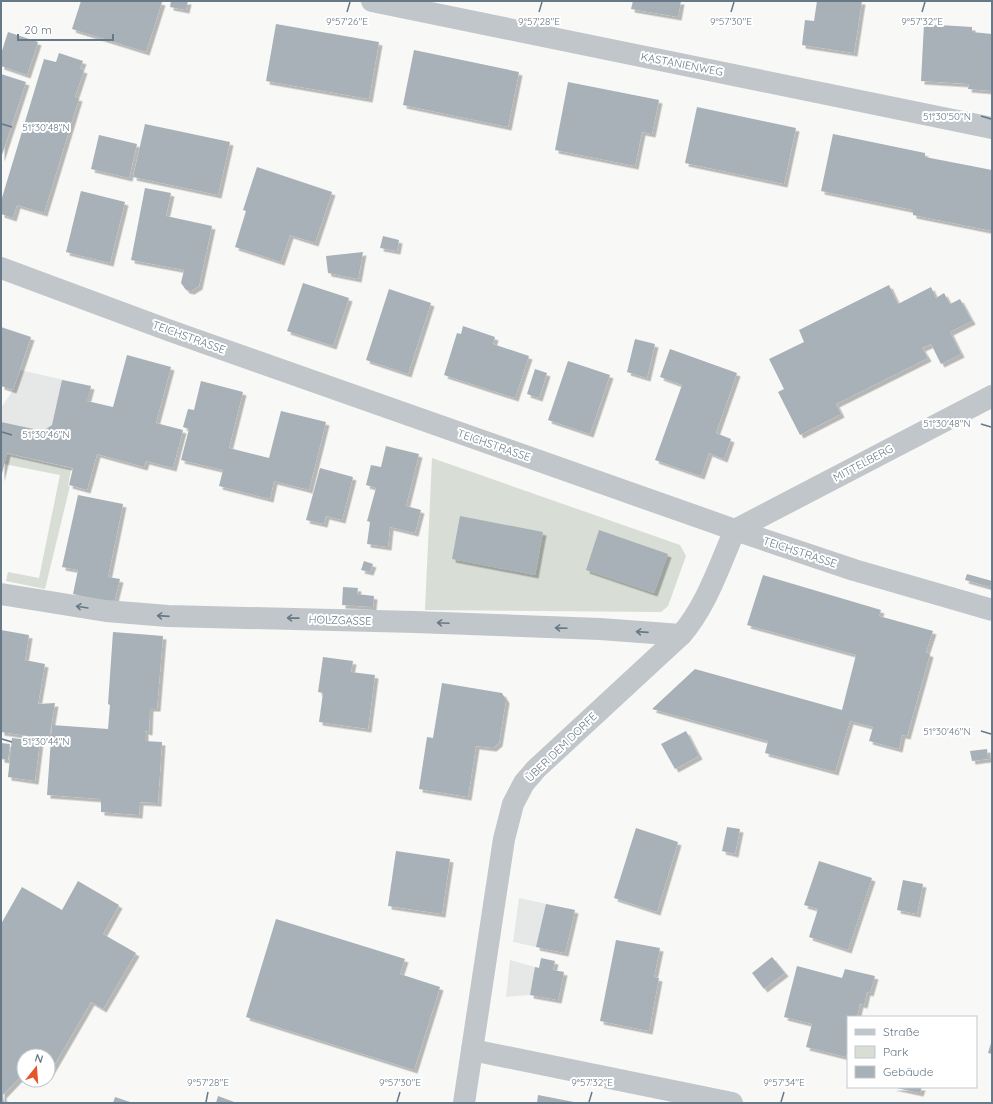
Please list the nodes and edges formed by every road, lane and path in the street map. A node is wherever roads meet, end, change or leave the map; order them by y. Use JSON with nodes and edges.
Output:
{"nodes":[{"id":1,"x":372,"y":1,"type":"edge"},
{"id":2,"x":992,"y":128,"type":"edge"},
{"id":3,"x":1,"y":268,"type":"edge"},
{"id":4,"x":992,"y":396,"type":"edge"},
{"id":5,"x":735,"y":530,"type":"junction"},
{"id":6,"x":1,"y":594,"type":"edge"},
{"id":7,"x":992,"y":610,"type":"edge"},
{"id":8,"x":680,"y":634,"type":"junction"},
{"id":9,"x":472,"y":1050,"type":"junction"},
{"id":10,"x":464,"y":1103,"type":"edge"},
{"id":11,"x":732,"y":1103,"type":"edge"}],
"edges":[{"from":1,"to":2,"type":"street","name":"KASTANIENWEG"},
{"from":3,"to":5,"type":"street","name":"TEICHSTRASSE"},
{"from":4,"to":5,"type":"street","name":"MITTELBERG"},
{"from":5,"to":7,"type":"street","name":"TEICHSTRASSE"},
{"from":5,"to":8,"type":"street","name":"ÜBER DEM DORFE"},
{"from":8,"to":6,"type":"street","name":"HOLZGASSE","one_way":true},
{"from":8,"to":9,"type":"street","name":"ÜBER DEM DORFE"},
{"from":9,"to":10,"type":"street","name":"ÜBER DEM DORFE"},
{"from":9,"to":11,"type":"street"}]}
